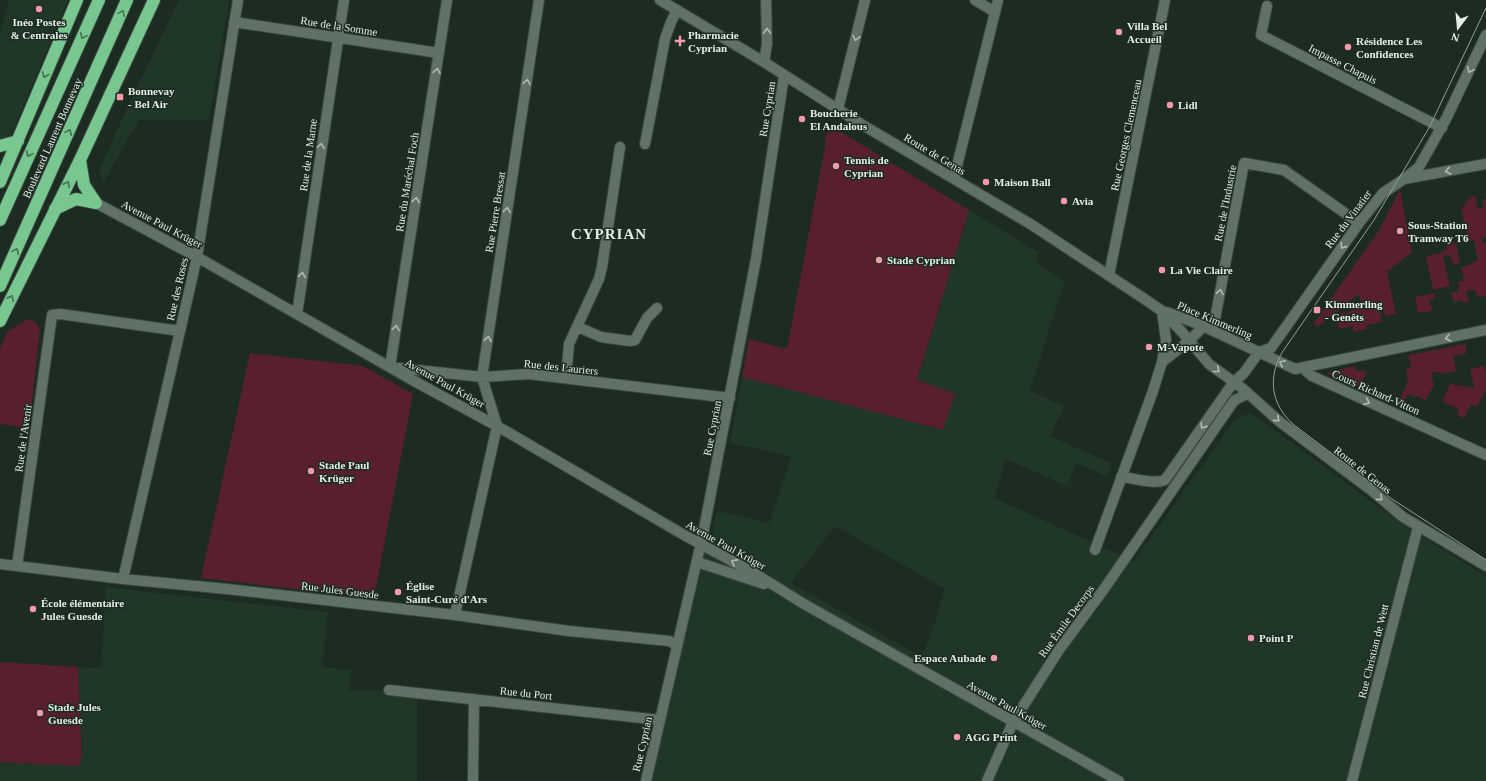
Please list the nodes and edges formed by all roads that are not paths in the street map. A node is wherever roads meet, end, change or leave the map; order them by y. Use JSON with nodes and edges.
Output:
{"nodes":[{"id":1,"x":76,"y":0,"type":"edge"},
{"id":2,"x":99,"y":0,"type":"edge"},
{"id":3,"x":128,"y":0,"type":"edge"},
{"id":4,"x":154,"y":0,"type":"edge"},
{"id":5,"x":238,"y":0,"type":"edge"},
{"id":6,"x":344,"y":0,"type":"edge"},
{"id":7,"x":448,"y":0,"type":"edge"},
{"id":8,"x":539,"y":0,"type":"edge"},
{"id":9,"x":660,"y":0,"type":"edge"},
{"id":10,"x":766,"y":0,"type":"edge"},
{"id":11,"x":865,"y":0,"type":"edge"},
{"id":12,"x":975,"y":0,"type":"edge"},
{"id":13,"x":998,"y":0,"type":"edge"},
{"id":14,"x":1165,"y":0,"type":"edge"},
{"id":15,"x":1267,"y":6,"type":"dead end"},
{"id":16,"x":677,"y":10,"type":"junction"},
{"id":17,"x":995,"y":12,"type":"junction"},
{"id":18,"x":234,"y":22,"type":"junction"},
{"id":19,"x":1486,"y":35,"type":"edge"},
{"id":20,"x":337,"y":38,"type":"junction"},
{"id":21,"x":440,"y":53,"type":"junction"},
{"id":22,"x":764,"y":62,"type":"junction"},
{"id":23,"x":784,"y":76,"type":"junction"},
{"id":24,"x":838,"y":109,"type":"junction"},
{"id":25,"x":1442,"y":128,"type":"junction"},
{"id":26,"x":18,"y":141,"type":"junction"},
{"id":27,"x":645,"y":144,"type":"dead end"},
{"id":28,"x":0,"y":146,"type":"edge"},
{"id":29,"x":620,"y":147,"type":"dead end"},
{"id":30,"x":80,"y":160,"type":"junction"},
{"id":31,"x":1486,"y":164,"type":"edge"},
{"id":32,"x":954,"y":178,"type":"junction"},
{"id":33,"x":1404,"y":179,"type":"junction"},
{"id":34,"x":0,"y":181,"type":"edge"},
{"id":35,"x":96,"y":202,"type":"junction"},
{"id":36,"x":55,"y":209,"type":"junction"},
{"id":37,"x":0,"y":220,"type":"edge"},
{"id":38,"x":1359,"y":223,"type":"junction"},
{"id":39,"x":197,"y":256,"type":"junction"},
{"id":40,"x":1109,"y":275,"type":"junction"},
{"id":41,"x":0,"y":286,"type":"edge"},
{"id":42,"x":657,"y":308,"type":"dead end"},
{"id":43,"x":1162,"y":311,"type":"junction"},
{"id":44,"x":297,"y":314,"type":"junction"},
{"id":45,"x":0,"y":321,"type":"edge"},
{"id":46,"x":578,"y":327,"type":"junction"},
{"id":47,"x":1208,"y":328,"type":"junction"},
{"id":48,"x":1486,"y":330,"type":"edge"},
{"id":49,"x":180,"y":331,"type":"junction"},
{"id":50,"x":1189,"y":341,"type":"junction"},
{"id":51,"x":1259,"y":352,"type":"junction"},
{"id":52,"x":1162,"y":362,"type":"junction"},
{"id":53,"x":390,"y":367,"type":"junction"},
{"id":54,"x":1306,"y":368,"type":"junction"},
{"id":55,"x":482,"y":377,"type":"junction"},
{"id":56,"x":566,"y":378,"type":"junction"},
{"id":57,"x":1234,"y":383,"type":"junction"},
{"id":58,"x":1247,"y":394,"type":"junction"},
{"id":59,"x":730,"y":398,"type":"junction"},
{"id":60,"x":497,"y":426,"type":"junction"},
{"id":61,"x":1486,"y":456,"type":"edge"},
{"id":62,"x":1126,"y":465,"type":"junction"},
{"id":63,"x":1170,"y":474,"type":"junction"},
{"id":64,"x":1122,"y":477,"type":"junction"},
{"id":65,"x":1153,"y":482,"type":"junction"},
{"id":66,"x":1178,"y":482,"type":"junction"},
{"id":67,"x":1418,"y":527,"type":"junction"},
{"id":68,"x":701,"y":545,"type":"junction"},
{"id":69,"x":1095,"y":550,"type":"dead end"},
{"id":70,"x":697,"y":562,"type":"junction"},
{"id":71,"x":0,"y":564,"type":"edge"},
{"id":72,"x":17,"y":566,"type":"junction"},
{"id":73,"x":1486,"y":566,"type":"edge"},
{"id":74,"x":123,"y":579,"type":"junction"},
{"id":75,"x":779,"y":590,"type":"junction"},
{"id":76,"x":455,"y":616,"type":"junction"},
{"id":77,"x":677,"y":645,"type":"junction"},
{"id":78,"x":390,"y":690,"type":"dead end"},
{"id":79,"x":474,"y":700,"type":"junction"},
{"id":80,"x":660,"y":720,"type":"junction"},
{"id":81,"x":1014,"y":722,"type":"junction"},
{"id":82,"x":473,"y":781,"type":"edge"},
{"id":83,"x":646,"y":781,"type":"edge"},
{"id":84,"x":987,"y":781,"type":"edge"},
{"id":85,"x":1119,"y":781,"type":"edge"},
{"id":86,"x":1352,"y":781,"type":"edge"}],
"edges":[{"from":1,"to":26,"type":"highway","one_way":true},
{"from":2,"to":37,"type":"highway","name":"Boulevard Laurent Bonnevay","one_way":true},
{"from":41,"to":3,"type":"highway","name":"Boulevard Laurent Bonnevay","one_way":true},
{"from":4,"to":30,"type":"highway"},
{"from":5,"to":18,"type":"street","name":"Rue des Roses"},
{"from":6,"to":20,"type":"street","name":"Rue de la Marne"},
{"from":7,"to":21,"type":"street","name":"Rue du Maréchal Foch"},
{"from":55,"to":8,"type":"street","name":"Rue Pierre Bressat","one_way":true},
{"from":9,"to":16,"type":"street","name":"Route de Genas"},
{"from":22,"to":10,"type":"street","one_way":true},
{"from":11,"to":24,"type":"street","one_way":true},
{"from":12,"to":17,"type":"street"},
{"from":13,"to":17,"type":"street"},
{"from":14,"to":40,"type":"street","name":"Rue Georges Clemenceau"},
{"from":15,"to":25,"type":"street","name":"Impasse Chapuis"},
{"from":16,"to":22,"type":"street","name":"Route de Genas"},
{"from":16,"to":27,"type":"street"},
{"from":17,"to":32,"type":"street"},
{"from":18,"to":20,"type":"street","name":"Rue de la Somme"},
{"from":18,"to":39,"type":"street","name":"Rue des Roses"},
{"from":19,"to":25,"type":"street","name":"Rue du Vinatier","one_way":true},
{"from":20,"to":21,"type":"street","name":"Rue de la Somme"},
{"from":44,"to":20,"type":"street","name":"Rue de la Marne","one_way":true},
{"from":53,"to":21,"type":"street","name":"Rue du Maréchal Foch","one_way":true},
{"from":22,"to":23,"type":"street","name":"Route de Genas"},
{"from":23,"to":24,"type":"street","name":"Route de Genas"},
{"from":23,"to":59,"type":"street","name":"Rue Cyprian"},
{"from":24,"to":32,"type":"street","name":"Route de Genas"},
{"from":25,"to":33,"type":"street","name":"Rue du Vinatier"},
{"from":26,"to":28,"type":"highway"},
{"from":26,"to":34,"type":"highway"},
{"from":29,"to":46,"type":"street"},
{"from":30,"to":35,"type":"highway"},
{"from":36,"to":30,"type":"highway","one_way":true},
{"from":31,"to":33,"type":"street","one_way":true},
{"from":32,"to":40,"type":"street","name":"Route de Genas"},
{"from":33,"to":38,"type":"street","name":"Rue du Vinatier"},
{"from":35,"to":36,"type":"highway"},
{"from":35,"to":39,"type":"street","name":"Avenue Paul Krüger"},
{"from":45,"to":36,"type":"highway","one_way":true},
{"from":47,"to":38,"type":"street","name":"Rue de l'Industrie","one_way":true},
{"from":38,"to":51,"type":"street","name":"Rue du Vinatier","one_way":true},
{"from":39,"to":44,"type":"street","name":"Avenue Paul Krüger"},
{"from":39,"to":49,"type":"street","name":"Rue des Roses"},
{"from":40,"to":43,"type":"street","name":"Route de Genas"},
{"from":42,"to":46,"type":"street"},
{"from":43,"to":47,"type":"street","name":"Place Kimmerling"},
{"from":43,"to":50,"type":"street","name":"Route de Genas"},
{"from":43,"to":52,"type":"street"},
{"from":44,"to":53,"type":"street","name":"Avenue Paul Krüger"},
{"from":46,"to":56,"type":"street"},
{"from":47,"to":50,"type":"street"},
{"from":47,"to":51,"type":"street","name":"Place Kimmerling"},
{"from":48,"to":54,"type":"street","one_way":true},
{"from":49,"to":72,"type":"street","name":"Rue de l'Avenir"},
{"from":49,"to":74,"type":"street","name":"Rue des Roses"},
{"from":50,"to":52,"type":"street"},
{"from":50,"to":57,"type":"street","name":"Route de Genas","one_way":true},
{"from":54,"to":51,"type":"street","one_way":true},
{"from":51,"to":57,"type":"street"},
{"from":52,"to":62,"type":"street"},
{"from":53,"to":55,"type":"street","name":"Rue des Lauriers"},
{"from":53,"to":60,"type":"street","name":"Avenue Paul Krüger"},
{"from":54,"to":61,"type":"street","name":"Cours Richard-Vitton","one_way":true},
{"from":55,"to":56,"type":"street","name":"Rue des Lauriers"},
{"from":55,"to":60,"type":"street","name":"Rue Pierre Bressat"},
{"from":56,"to":59,"type":"street","name":"Rue des Lauriers"},
{"from":57,"to":58,"type":"street","name":"Route de Genas"},
{"from":57,"to":63,"type":"street","one_way":true},
{"from":58,"to":66,"type":"street","name":"Rue Émile Decorps"},
{"from":58,"to":67,"type":"street","name":"Route de Genas","one_way":true},
{"from":59,"to":68,"type":"street","name":"Rue Cyprian"},
{"from":60,"to":68,"type":"street","name":"Avenue Paul Krüger"},
{"from":60,"to":76,"type":"street"},
{"from":62,"to":64,"type":"street"},
{"from":62,"to":65,"type":"street"},
{"from":63,"to":65,"type":"street"},
{"from":63,"to":66,"type":"street"},
{"from":64,"to":65,"type":"street"},
{"from":64,"to":69,"type":"street"},
{"from":66,"to":81,"type":"street","name":"Rue Émile Decorps"},
{"from":67,"to":73,"type":"street","name":"Route de Genas"},
{"from":67,"to":86,"type":"street","name":"Rue Christian de Wett"},
{"from":68,"to":70,"type":"street","name":"Rue Cyprian"},
{"from":75,"to":68,"type":"street","name":"Avenue Paul Krüger","one_way":true},
{"from":70,"to":75,"type":"street","name":"Avenue Paul Krüger"},
{"from":70,"to":77,"type":"street","name":"Rue Cyprian"},
{"from":71,"to":72,"type":"street","name":"Rue Jules Guesde"},
{"from":72,"to":74,"type":"street","name":"Rue Jules Guesde"},
{"from":74,"to":76,"type":"street","name":"Rue Jules Guesde"},
{"from":75,"to":81,"type":"street","name":"Avenue Paul Krüger"},
{"from":76,"to":77,"type":"street","name":"Rue Jules Guesde"},
{"from":77,"to":80,"type":"street","name":"Rue Cyprian"},
{"from":78,"to":79,"type":"street","name":"Rue du Port"},
{"from":79,"to":80,"type":"street","name":"Rue du Port"},
{"from":79,"to":82,"type":"street"},
{"from":80,"to":83,"type":"street","name":"Rue Cyprian"},
{"from":81,"to":84,"type":"street","name":"Rue Émile Decorps"},
{"from":81,"to":85,"type":"street","name":"Avenue Paul Krüger"}]}
